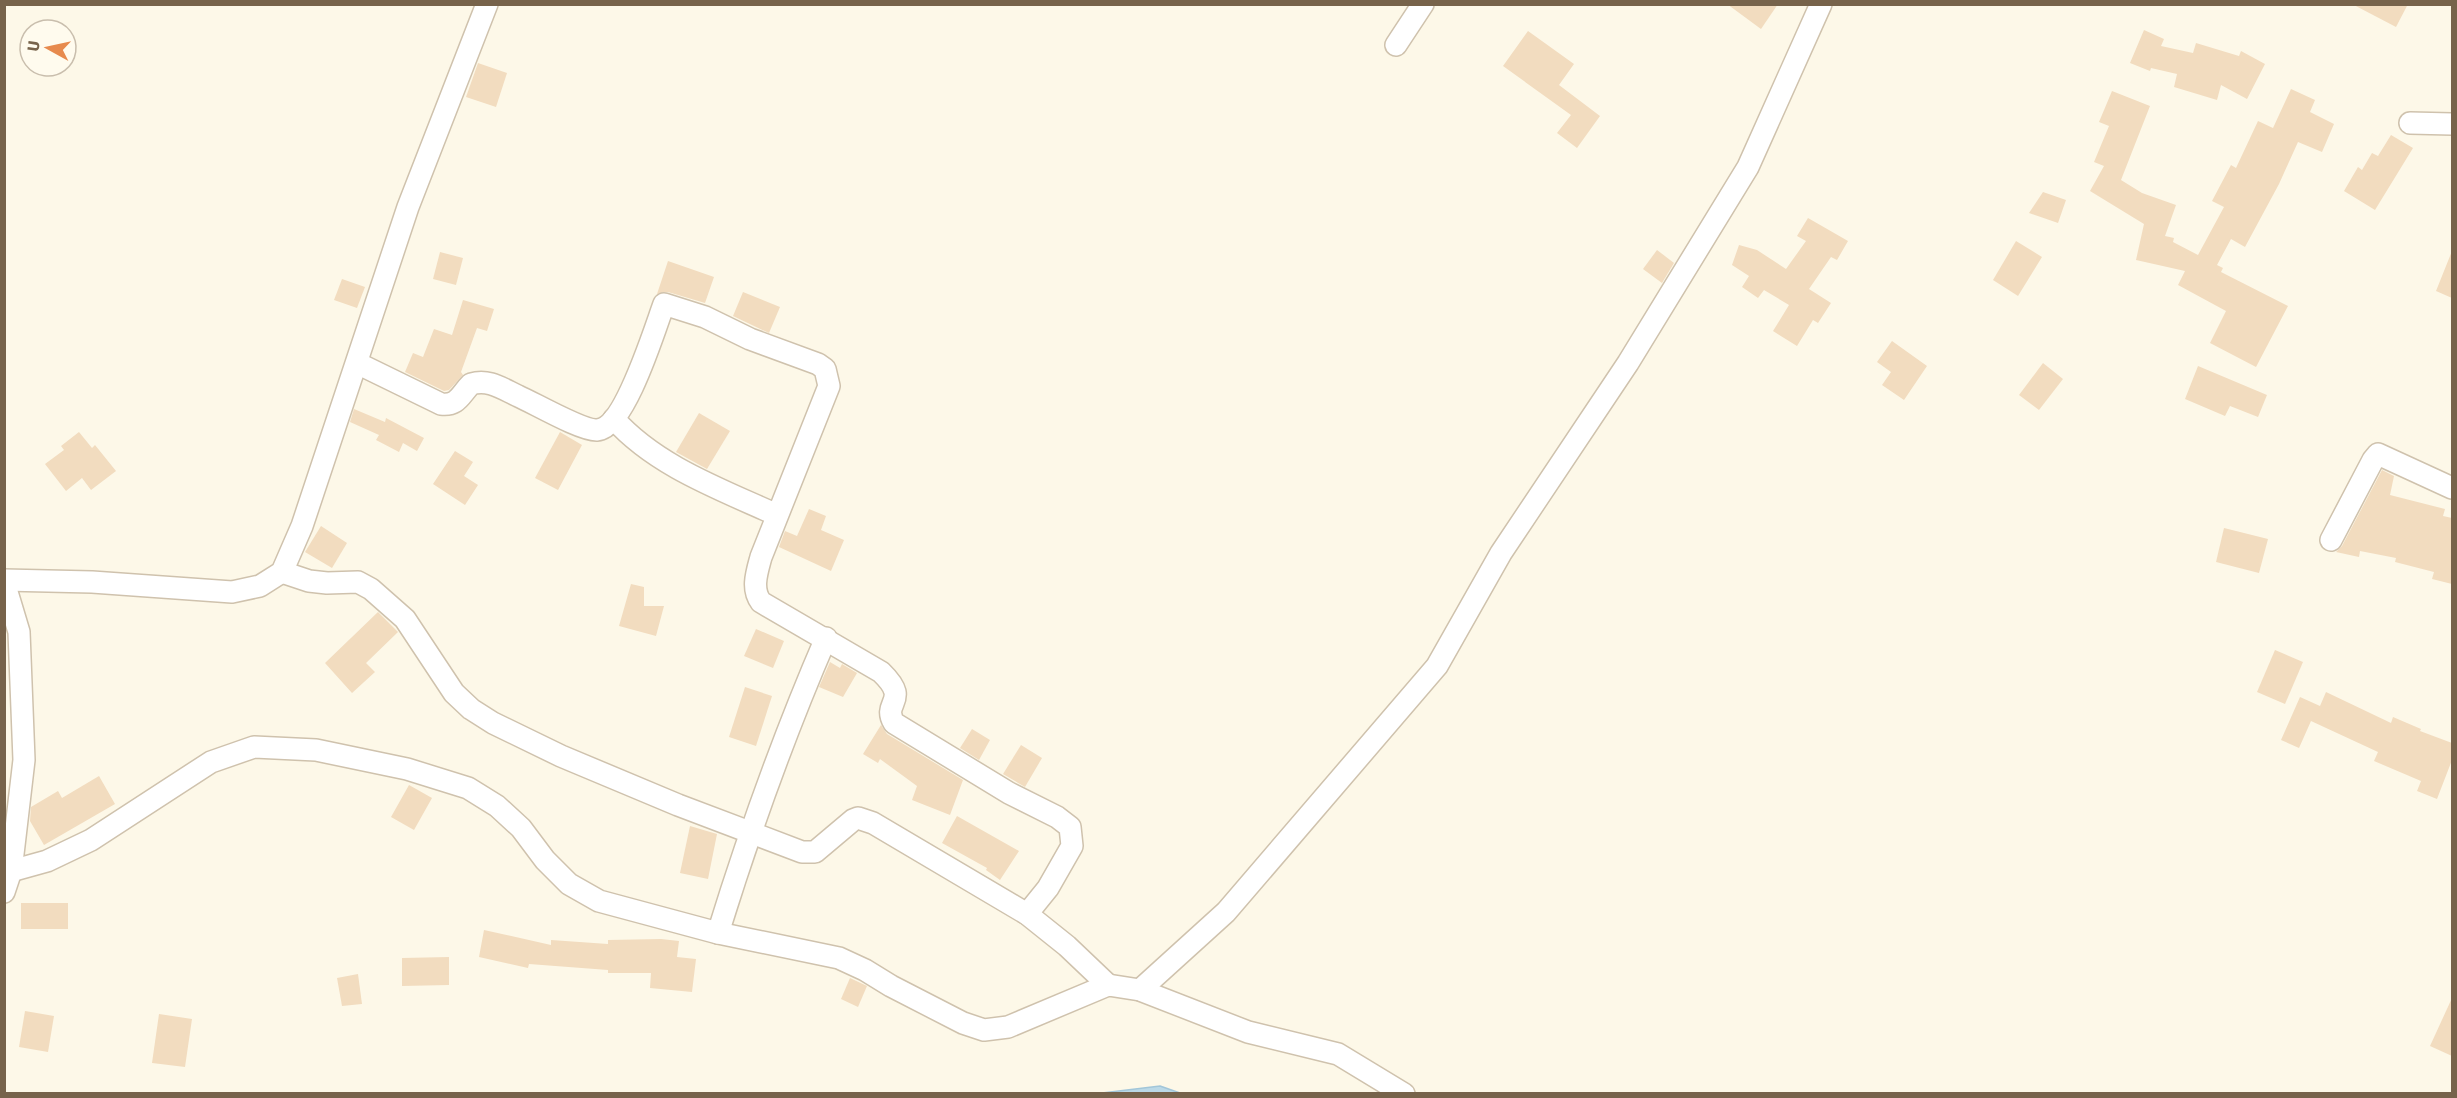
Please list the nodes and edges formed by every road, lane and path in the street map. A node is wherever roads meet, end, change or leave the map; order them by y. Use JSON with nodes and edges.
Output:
{"nodes":[{"id":1,"x":488,"y":4,"type":"edge"},
{"id":2,"x":1423,"y":4,"type":"edge"},
{"id":3,"x":1821,"y":4,"type":"edge"},
{"id":4,"x":1396,"y":45,"type":"dead end"},
{"id":5,"x":2410,"y":123,"type":"dead end"},
{"id":6,"x":2452,"y":124,"type":"edge"},
{"id":7,"x":357,"y":363,"type":"junction"},
{"id":8,"x":614,"y":419,"type":"junction"},
{"id":9,"x":2452,"y":488,"type":"edge"},
{"id":10,"x":777,"y":515,"type":"junction"},
{"id":11,"x":2331,"y":540,"type":"dead end"},
{"id":12,"x":282,"y":572,"type":"junction"},
{"id":13,"x":4,"y":581,"type":"edge"},
{"id":14,"x":826,"y":638,"type":"junction"},
{"id":15,"x":750,"y":832,"type":"junction"},
{"id":16,"x":11,"y":871,"type":"junction"},
{"id":17,"x":4,"y":892,"type":"edge"},
{"id":18,"x":1027,"y":914,"type":"junction"},
{"id":19,"x":718,"y":933,"type":"junction"},
{"id":20,"x":1108,"y":985,"type":"junction"},
{"id":21,"x":1140,"y":990,"type":"junction"},
{"id":22,"x":1404,"y":1094,"type":"edge"}],
"edges":[{"from":1,"to":7,"type":"street"},
{"from":2,"to":4,"type":"street"},
{"from":3,"to":21,"type":"street"},
{"from":5,"to":6,"type":"street"},
{"from":7,"to":8,"type":"street"},
{"from":7,"to":12,"type":"street"},
{"from":8,"to":10,"type":"street"},
{"from":8,"to":10,"type":"street"},
{"from":9,"to":11,"type":"street"},
{"from":10,"to":14,"type":"street"},
{"from":12,"to":13,"type":"street"},
{"from":12,"to":15,"type":"street"},
{"from":13,"to":16,"type":"street"},
{"from":14,"to":15,"type":"street"},
{"from":14,"to":18,"type":"street"},
{"from":15,"to":18,"type":"street"},
{"from":15,"to":19,"type":"street"},
{"from":16,"to":17,"type":"street"},
{"from":16,"to":19,"type":"street"},
{"from":18,"to":20,"type":"street"},
{"from":19,"to":20,"type":"street"},
{"from":20,"to":21,"type":"street"},
{"from":21,"to":22,"type":"street"}]}
